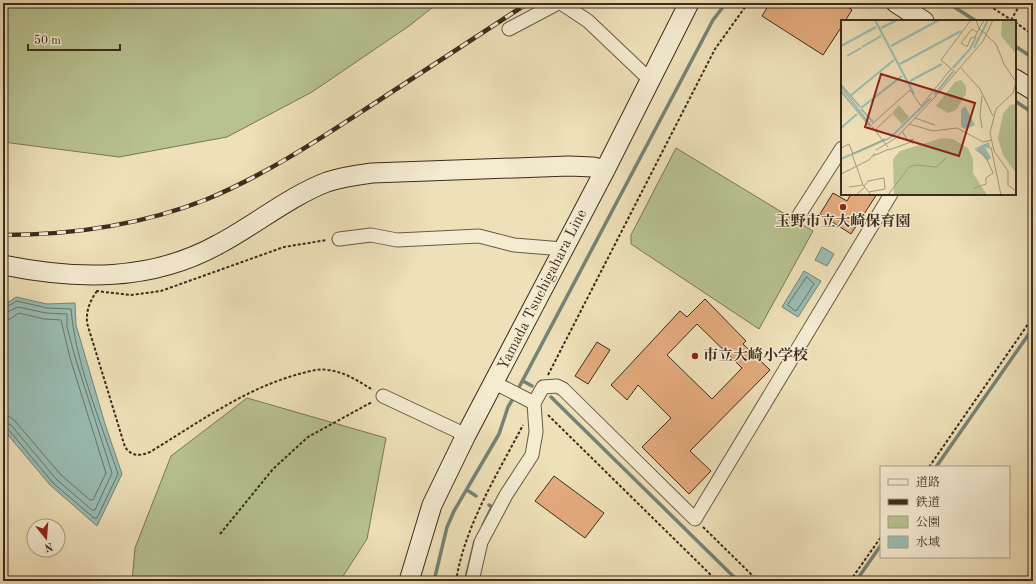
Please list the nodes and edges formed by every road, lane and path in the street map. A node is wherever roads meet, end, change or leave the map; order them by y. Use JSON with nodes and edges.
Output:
{"nodes":[{"id":1,"x":558,"y":3,"type":"edge"},
{"id":2,"x":561,"y":3,"type":"edge"},
{"id":3,"x":689,"y":3,"type":"edge"},
{"id":4,"x":748,"y":3,"type":"edge"},
{"id":5,"x":896,"y":3,"type":"edge"},
{"id":6,"x":985,"y":3,"type":"edge"},
{"id":7,"x":1021,"y":3,"type":"edge"},
{"id":8,"x":922,"y":20,"type":"edge"},
{"id":9,"x":1011,"y":20,"type":"edge"},
{"id":10,"x":1013,"y":20,"type":"edge"},
{"id":11,"x":1016,"y":23,"type":"edge"},
{"id":12,"x":509,"y":29,"type":"dead end"},
{"id":13,"x":1033,"y":34,"type":"edge"},
{"id":14,"x":650,"y":80,"type":"junction"},
{"id":15,"x":1016,"y":80,"type":"edge"},
{"id":16,"x":1033,"y":90,"type":"edge"},
{"id":17,"x":841,"y":150,"type":"edge"},
{"id":18,"x":605,"y":170,"type":"junction"},
{"id":19,"x":890,"y":195,"type":"edge"},
{"id":20,"x":799,"y":215,"type":"dead end"},
{"id":21,"x":339,"y":239,"type":"dead end"},
{"id":22,"x":563,"y":249,"type":"junction"},
{"id":23,"x":3,"y":266,"type":"edge"},
{"id":24,"x":97,"y":291,"type":"dead end"},
{"id":25,"x":1033,"y":317,"type":"edge"},
{"id":26,"x":494,"y":383,"type":"junction"},
{"id":27,"x":543,"y":387,"type":"junction"},
{"id":28,"x":383,"y":396,"type":"junction"},
{"id":29,"x":530,"y":401,"type":"junction"},
{"id":30,"x":466,"y":435,"type":"junction"},
{"id":31,"x":930,"y":466,"type":"edge"},
{"id":32,"x":695,"y":519,"type":"junction"},
{"id":33,"x":220,"y":534,"type":"dead end"},
{"id":34,"x":880,"y":538,"type":"edge"},
{"id":35,"x":409,"y":581,"type":"edge"},
{"id":36,"x":456,"y":581,"type":"edge"},
{"id":37,"x":472,"y":581,"type":"edge"},
{"id":38,"x":717,"y":581,"type":"edge"},
{"id":39,"x":758,"y":581,"type":"edge"},
{"id":40,"x":850,"y":581,"type":"edge"}],
"edges":[{"from":1,"to":12,"type":"street"},
{"from":2,"to":14,"type":"street"},
{"from":3,"to":14,"type":"street","name":"Yamada Tsuchigahara Line"},
{"from":4,"to":27,"type":"path"},
{"from":5,"to":8,"type":"street"},
{"from":6,"to":9,"type":"path"},
{"from":7,"to":10,"type":"path"},
{"from":11,"to":13,"type":"path"},
{"from":14,"to":18,"type":"street","name":"Yamada Tsuchigahara Line"},
{"from":15,"to":16,"type":"street"},
{"from":17,"to":20,"type":"street"},
{"from":18,"to":22,"type":"street","name":"Yamada Tsuchigahara Line"},
{"from":18,"to":23,"type":"street"},
{"from":19,"to":32,"type":"street"},
{"from":21,"to":22,"type":"street"},
{"from":22,"to":26,"type":"street","name":"Yamada Tsuchigahara Line"},
{"from":24,"to":28,"type":"path"},
{"from":25,"to":31,"type":"path"},
{"from":26,"to":29,"type":"street"},
{"from":26,"to":30,"type":"street","name":"Yamada Tsuchigahara Line"},
{"from":27,"to":29,"type":"street"},
{"from":27,"to":32,"type":"street"},
{"from":28,"to":30,"type":"street"},
{"from":28,"to":33,"type":"path"},
{"from":29,"to":36,"type":"path"},
{"from":29,"to":37,"type":"street"},
{"from":29,"to":38,"type":"path"},
{"from":30,"to":35,"type":"street","name":"Yamada Tsuchigahara Line"},
{"from":32,"to":39,"type":"path"},
{"from":34,"to":40,"type":"path"}]}
